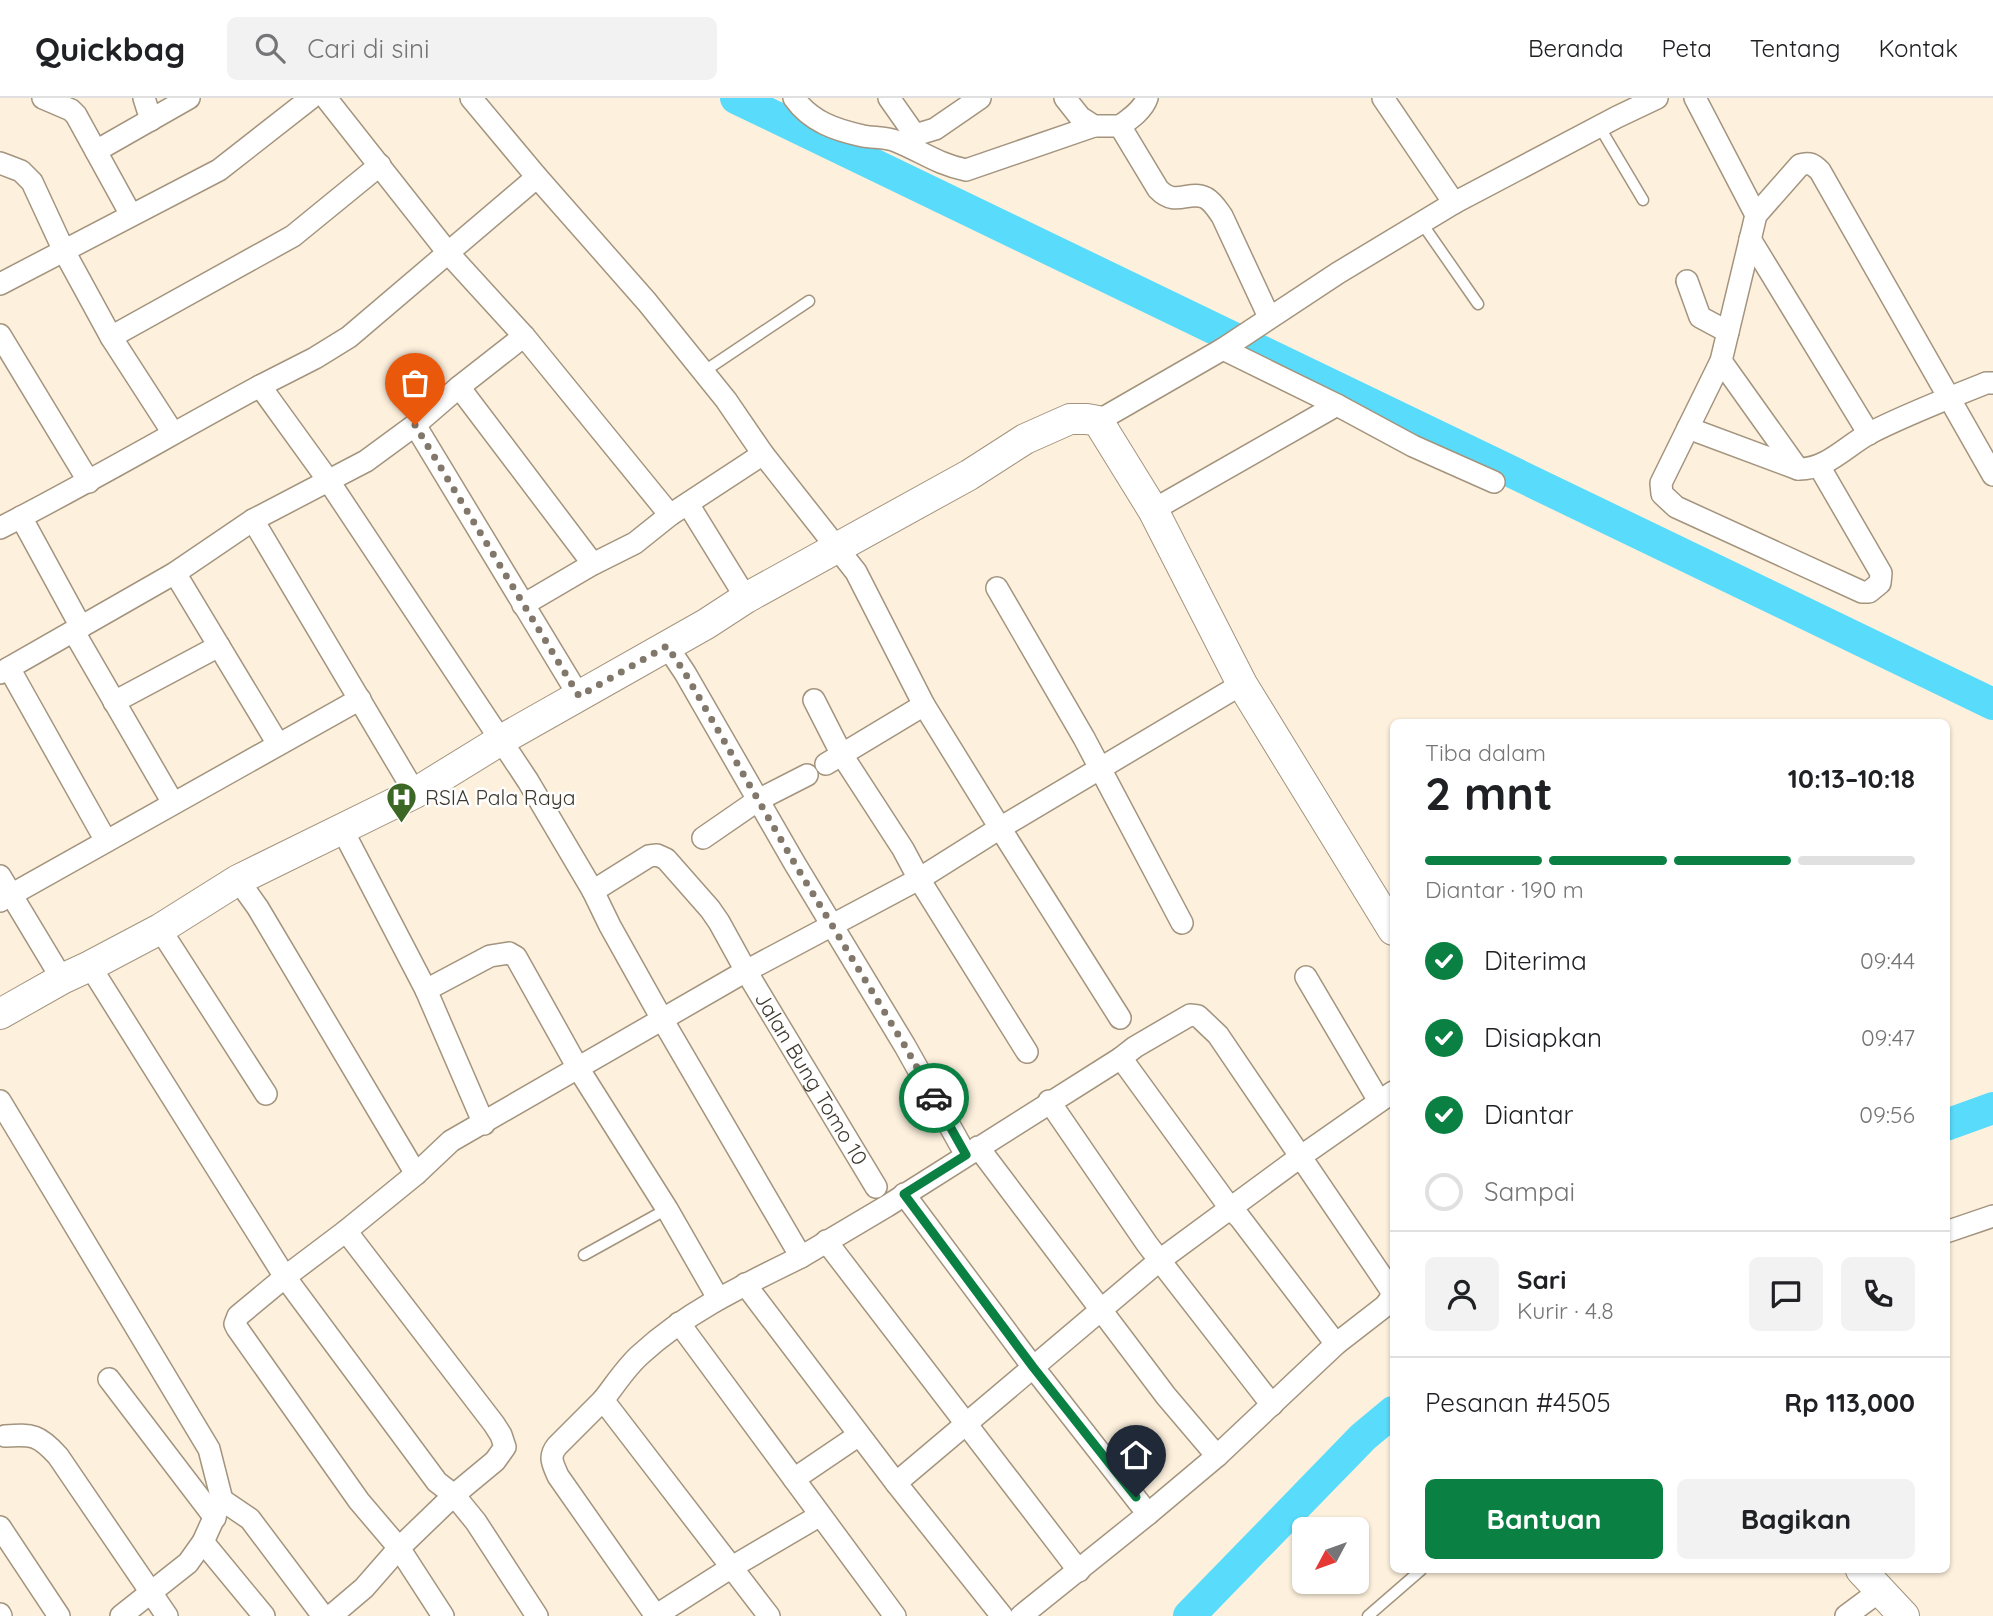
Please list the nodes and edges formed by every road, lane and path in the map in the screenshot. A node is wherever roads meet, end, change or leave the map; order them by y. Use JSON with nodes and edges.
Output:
{"nodes":[{"id":1,"x":43,"y":98,"type":"edge"},
{"id":2,"x":144,"y":98,"type":"edge"},
{"id":3,"x":189,"y":98,"type":"edge"},
{"id":4,"x":312,"y":98,"type":"edge"},
{"id":5,"x":326,"y":98,"type":"edge"},
{"id":6,"x":471,"y":98,"type":"edge"},
{"id":7,"x":794,"y":98,"type":"edge"},
{"id":8,"x":889,"y":98,"type":"edge"},
{"id":9,"x":980,"y":98,"type":"edge"},
{"id":10,"x":1065,"y":98,"type":"edge"},
{"id":11,"x":1147,"y":98,"type":"edge"},
{"id":12,"x":1382,"y":98,"type":"edge"},
{"id":13,"x":1657,"y":98,"type":"edge"},
{"id":14,"x":1695,"y":98,"type":"edge"},
{"id":15,"x":151,"y":120,"type":"junction"},
{"id":16,"x":1094,"y":126,"type":"junction"},
{"id":17,"x":1599,"y":126,"type":"junction"},
{"id":18,"x":1120,"y":127,"type":"junction"},
{"id":19,"x":915,"y":135,"type":"junction"},
{"id":20,"x":894,"y":140,"type":"junction"},
{"id":21,"x":96,"y":150,"type":"junction"},
{"id":22,"x":0,"y":163,"type":"edge"},
{"id":23,"x":380,"y":165,"type":"junction"},
{"id":24,"x":537,"y":177,"type":"junction"},
{"id":25,"x":1643,"y":200,"type":"dead end"},
{"id":26,"x":1454,"y":203,"type":"junction"},
{"id":27,"x":131,"y":215,"type":"junction"},
{"id":28,"x":1756,"y":215,"type":"junction"},
{"id":29,"x":1421,"y":222,"type":"junction"},
{"id":30,"x":1750,"y":239,"type":"junction"},
{"id":31,"x":64,"y":251,"type":"junction"},
{"id":32,"x":449,"y":254,"type":"junction"},
{"id":33,"x":1687,"y":281,"type":"dead end"},
{"id":34,"x":0,"y":284,"type":"edge"},
{"id":35,"x":809,"y":300,"type":"dead end"},
{"id":36,"x":1478,"y":304,"type":"dead end"},
{"id":37,"x":1265,"y":321,"type":"junction"},
{"id":38,"x":1728,"y":332,"type":"junction"},
{"id":39,"x":0,"y":335,"type":"edge"},
{"id":40,"x":524,"y":335,"type":"junction"},
{"id":41,"x":111,"y":337,"type":"junction"},
{"id":42,"x":1226,"y":347,"type":"junction"},
{"id":43,"x":1721,"y":361,"type":"junction"},
{"id":44,"x":704,"y":372,"type":"junction"},
{"id":45,"x":1993,"y":383,"type":"edge"},
{"id":46,"x":260,"y":386,"type":"junction"},
{"id":47,"x":459,"y":387,"type":"junction"},
{"id":48,"x":1949,"y":398,"type":"junction"},
{"id":49,"x":1337,"y":405,"type":"junction"},
{"id":50,"x":1098,"y":421,"type":"junction"},
{"id":51,"x":415,"y":425,"type":"junction"},
{"id":52,"x":1688,"y":428,"type":"junction"},
{"id":53,"x":173,"y":433,"type":"junction"},
{"id":54,"x":1869,"y":434,"type":"junction"},
{"id":55,"x":763,"y":454,"type":"junction"},
{"id":56,"x":1819,"y":466,"type":"junction"},
{"id":57,"x":1798,"y":469,"type":"junction"},
{"id":58,"x":1993,"y":475,"type":"edge"},
{"id":59,"x":328,"y":480,"type":"junction"},
{"id":60,"x":89,"y":482,"type":"junction"},
{"id":61,"x":1494,"y":482,"type":"dead end"},
{"id":62,"x":679,"y":509,"type":"junction"},
{"id":63,"x":1153,"y":510,"type":"junction"},
{"id":64,"x":21,"y":517,"type":"junction"},
{"id":65,"x":253,"y":520,"type":"junction"},
{"id":66,"x":0,"y":528,"type":"edge"},
{"id":67,"x":836,"y":548,"type":"junction"},
{"id":68,"x":593,"y":564,"type":"junction"},
{"id":69,"x":175,"y":573,"type":"junction"},
{"id":70,"x":997,"y":587,"type":"dead end"},
{"id":71,"x":746,"y":598,"type":"junction"},
{"id":72,"x":523,"y":605,"type":"junction"},
{"id":73,"x":77,"y":630,"type":"junction"},
{"id":74,"x":219,"y":646,"type":"junction"},
{"id":75,"x":667,"y":646,"type":"junction"},
{"id":76,"x":4,"y":671,"type":"edge"},
{"id":77,"x":1242,"y":684,"type":"junction"},
{"id":78,"x":579,"y":696,"type":"junction"},
{"id":79,"x":360,"y":699,"type":"junction"},
{"id":80,"x":814,"y":700,"type":"dead end"},
{"id":81,"x":114,"y":702,"type":"junction"},
{"id":82,"x":924,"y":705,"type":"junction"},
{"id":83,"x":501,"y":740,"type":"junction"},
{"id":84,"x":278,"y":744,"type":"junction"},
{"id":85,"x":825,"y":765,"type":"junction"},
{"id":86,"x":1100,"y":769,"type":"junction"},
{"id":87,"x":415,"y":793,"type":"junction"},
{"id":88,"x":758,"y":800,"type":"junction"},
{"id":89,"x":173,"y":803,"type":"junction"},
{"id":90,"x":1000,"y":828,"type":"junction"},
{"id":91,"x":342,"y":829,"type":"junction"},
{"id":92,"x":703,"y":838,"type":"dead end"},
{"id":93,"x":107,"y":841,"type":"junction"},
{"id":94,"x":0,"y":876,"type":"edge"},
{"id":95,"x":919,"y":879,"type":"junction"},
{"id":96,"x":238,"y":880,"type":"junction"},
{"id":97,"x":593,"y":891,"type":"junction"},
{"id":98,"x":6,"y":898,"type":"edge"},
{"id":99,"x":1182,"y":923,"type":"dead end"},
{"id":100,"x":832,"y":925,"type":"junction"},
{"id":101,"x":1390,"y":925,"type":"edge"},
{"id":102,"x":160,"y":929,"type":"junction"},
{"id":103,"x":90,"y":966,"type":"junction"},
{"id":104,"x":746,"y":971,"type":"junction"},
{"id":105,"x":1306,"y":977,"type":"dead end"},
{"id":106,"x":62,"y":979,"type":"junction"},
{"id":107,"x":426,"y":990,"type":"junction"},
{"id":108,"x":0,"y":1014,"type":"edge"},
{"id":109,"x":1120,"y":1018,"type":"dead end"},
{"id":110,"x":663,"y":1019,"type":"junction"},
{"id":111,"x":1027,"y":1052,"type":"dead end"},
{"id":112,"x":1121,"y":1058,"type":"junction"},
{"id":113,"x":579,"y":1068,"type":"junction"},
{"id":114,"x":266,"y":1094,"type":"dead end"},
{"id":115,"x":1386,"y":1097,"type":"edge"},
{"id":116,"x":0,"y":1101,"type":"edge"},
{"id":117,"x":1049,"y":1101,"type":"junction"},
{"id":118,"x":484,"y":1124,"type":"junction"},
{"id":119,"x":972,"y":1151,"type":"junction"},
{"id":120,"x":1300,"y":1157,"type":"junction"},
{"id":121,"x":416,"y":1174,"type":"junction"},
{"id":122,"x":876,"y":1187,"type":"dead end"},
{"id":123,"x":904,"y":1194,"type":"junction"},
{"id":124,"x":1230,"y":1208,"type":"junction"},
{"id":125,"x":667,"y":1209,"type":"junction"},
{"id":126,"x":1993,"y":1216,"type":"edge"},
{"id":127,"x":346,"y":1231,"type":"junction"},
{"id":128,"x":1950,"y":1231,"type":"edge"},
{"id":129,"x":826,"y":1241,"type":"junction"},
{"id":130,"x":584,"y":1255,"type":"dead end"},
{"id":131,"x":801,"y":1257,"type":"junction"},
{"id":132,"x":1160,"y":1260,"type":"junction"},
{"id":133,"x":285,"y":1277,"type":"junction"},
{"id":134,"x":746,"y":1284,"type":"junction"},
{"id":135,"x":1390,"y":1289,"type":"edge"},
{"id":136,"x":718,"y":1298,"type":"junction"},
{"id":137,"x":1390,"y":1299,"type":"edge"},
{"id":138,"x":1101,"y":1310,"type":"junction"},
{"id":139,"x":679,"y":1322,"type":"junction"},
{"id":140,"x":1336,"y":1344,"type":"junction"},
{"id":141,"x":1033,"y":1367,"type":"junction"},
{"id":142,"x":109,"y":1379,"type":"dead end"},
{"id":143,"x":603,"y":1400,"type":"junction"},
{"id":144,"x":1272,"y":1405,"type":"junction"},
{"id":145,"x":967,"y":1424,"type":"junction"},
{"id":146,"x":2,"y":1434,"type":"edge"},
{"id":147,"x":859,"y":1435,"type":"junction"},
{"id":148,"x":1217,"y":1455,"type":"junction"},
{"id":149,"x":794,"y":1479,"type":"junction"},
{"id":150,"x":896,"y":1483,"type":"junction"},
{"id":151,"x":454,"y":1495,"type":"junction"},
{"id":152,"x":218,"y":1509,"type":"junction"},
{"id":153,"x":1148,"y":1514,"type":"junction"},
{"id":154,"x":820,"y":1516,"type":"junction"},
{"id":155,"x":0,"y":1527,"type":"edge"},
{"id":156,"x":203,"y":1542,"type":"junction"},
{"id":157,"x":400,"y":1548,"type":"junction"},
{"id":158,"x":732,"y":1567,"type":"junction"},
{"id":159,"x":1079,"y":1571,"type":"junction"},
{"id":160,"x":1418,"y":1573,"type":"edge"},
{"id":161,"x":1871,"y":1580,"type":"edge"},
{"id":162,"x":151,"y":1593,"type":"junction"},
{"id":163,"x":59,"y":1616,"type":"edge"},
{"id":164,"x":121,"y":1616,"type":"edge"},
{"id":165,"x":167,"y":1616,"type":"edge"},
{"id":166,"x":264,"y":1616,"type":"edge"},
{"id":167,"x":323,"y":1616,"type":"edge"},
{"id":168,"x":331,"y":1616,"type":"edge"},
{"id":169,"x":443,"y":1616,"type":"edge"},
{"id":170,"x":537,"y":1616,"type":"edge"},
{"id":171,"x":655,"y":1616,"type":"edge"},
{"id":172,"x":769,"y":1616,"type":"edge"},
{"id":173,"x":895,"y":1616,"type":"edge"},
{"id":174,"x":1002,"y":1616,"type":"edge"},
{"id":175,"x":1021,"y":1616,"type":"edge"},
{"id":176,"x":1368,"y":1616,"type":"edge"},
{"id":177,"x":1846,"y":1616,"type":"edge"},
{"id":178,"x":1904,"y":1616,"type":"edge"}],
"edges":[{"from":1,"to":21,"type":"street"},
{"from":2,"to":15,"type":"street"},
{"from":3,"to":15,"type":"street"},
{"from":4,"to":27,"type":"street"},
{"from":5,"to":23,"type":"street"},
{"from":6,"to":24,"type":"street"},
{"from":7,"to":20,"type":"street"},
{"from":8,"to":19,"type":"street"},
{"from":9,"to":19,"type":"street"},
{"from":10,"to":16,"type":"street"},
{"from":11,"to":18,"type":"street"},
{"from":12,"to":26,"type":"street"},
{"from":13,"to":17,"type":"street"},
{"from":14,"to":28,"type":"street"},
{"from":15,"to":21,"type":"street"},
{"from":16,"to":18,"type":"street"},
{"from":16,"to":20,"type":"street"},
{"from":17,"to":25,"type":"lane"},
{"from":17,"to":26,"type":"street"},
{"from":18,"to":37,"type":"street"},
{"from":19,"to":20,"type":"street"},
{"from":21,"to":27,"type":"street"},
{"from":22,"to":31,"type":"street"},
{"from":23,"to":32,"type":"street"},
{"from":23,"to":41,"type":"street"},
{"from":24,"to":32,"type":"street"},
{"from":24,"to":44,"type":"street"},
{"from":26,"to":29,"type":"street"},
{"from":27,"to":31,"type":"street"},
{"from":28,"to":30,"type":"street"},
{"from":28,"to":48,"type":"street"},
{"from":29,"to":36,"type":"lane"},
{"from":29,"to":37,"type":"street"},
{"from":30,"to":38,"type":"street"},
{"from":30,"to":54,"type":"street"},
{"from":31,"to":34,"type":"street"},
{"from":31,"to":41,"type":"street"},
{"from":32,"to":40,"type":"street"},
{"from":32,"to":46,"type":"street"},
{"from":33,"to":38,"type":"street"},
{"from":35,"to":44,"type":"lane"},
{"from":37,"to":42,"type":"street"},
{"from":38,"to":43,"type":"street"},
{"from":39,"to":60,"type":"street"},
{"from":40,"to":47,"type":"street"},
{"from":40,"to":62,"type":"street"},
{"from":41,"to":53,"type":"street"},
{"from":42,"to":49,"type":"street"},
{"from":42,"to":50,"type":"street"},
{"from":43,"to":52,"type":"street"},
{"from":43,"to":57,"type":"street"},
{"from":44,"to":55,"type":"street"},
{"from":45,"to":48,"type":"street"},
{"from":46,"to":53,"type":"street"},
{"from":46,"to":59,"type":"street"},
{"from":47,"to":51,"type":"street"},
{"from":47,"to":68,"type":"street"},
{"from":48,"to":54,"type":"street"},
{"from":48,"to":58,"type":"street"},
{"from":49,"to":61,"type":"street"},
{"from":49,"to":63,"type":"street"},
{"from":50,"to":63,"type":"main road"},
{"from":50,"to":67,"type":"main road"},
{"from":51,"to":59,"type":"street"},
{"from":51,"to":72,"type":"street"},
{"from":52,"to":56,"type":"street"},
{"from":52,"to":57,"type":"street"},
{"from":53,"to":60,"type":"street"},
{"from":54,"to":56,"type":"street"},
{"from":55,"to":62,"type":"street"},
{"from":55,"to":67,"type":"street"},
{"from":56,"to":57,"type":"street"},
{"from":59,"to":65,"type":"street"},
{"from":59,"to":83,"type":"street"},
{"from":60,"to":64,"type":"street"},
{"from":62,"to":68,"type":"street"},
{"from":62,"to":71,"type":"street"},
{"from":63,"to":77,"type":"main road"},
{"from":64,"to":66,"type":"street"},
{"from":64,"to":73,"type":"street"},
{"from":65,"to":69,"type":"street"},
{"from":65,"to":79,"type":"street"},
{"from":67,"to":71,"type":"main road"},
{"from":67,"to":82,"type":"street"},
{"from":68,"to":72,"type":"street"},
{"from":69,"to":73,"type":"street"},
{"from":69,"to":74,"type":"street"},
{"from":70,"to":86,"type":"street"},
{"from":71,"to":75,"type":"main road"},
{"from":72,"to":78,"type":"street"},
{"from":73,"to":76,"type":"street"},
{"from":73,"to":81,"type":"street"},
{"from":74,"to":81,"type":"street"},
{"from":74,"to":84,"type":"street"},
{"from":75,"to":78,"type":"main road"},
{"from":75,"to":88,"type":"street"},
{"from":76,"to":93,"type":"street"},
{"from":77,"to":86,"type":"street"},
{"from":77,"to":101,"type":"main road"},
{"from":78,"to":83,"type":"main road"},
{"from":79,"to":84,"type":"street"},
{"from":79,"to":87,"type":"street"},
{"from":80,"to":85,"type":"street"},
{"from":81,"to":89,"type":"street"},
{"from":82,"to":85,"type":"street"},
{"from":82,"to":90,"type":"street"},
{"from":83,"to":87,"type":"main road"},
{"from":83,"to":97,"type":"street"},
{"from":84,"to":89,"type":"street"},
{"from":85,"to":88,"type":"street"},
{"from":85,"to":95,"type":"street"},
{"from":86,"to":90,"type":"street"},
{"from":86,"to":99,"type":"street"},
{"from":87,"to":91,"type":"main road"},
{"from":88,"to":92,"type":"street"},
{"from":88,"to":100,"type":"street"},
{"from":89,"to":93,"type":"street"},
{"from":90,"to":95,"type":"street"},
{"from":90,"to":109,"type":"street"},
{"from":91,"to":96,"type":"main road"},
{"from":91,"to":107,"type":"street"},
{"from":93,"to":98,"type":"street"},
{"from":94,"to":98,"type":"street"},
{"from":95,"to":100,"type":"street"},
{"from":95,"to":111,"type":"street"},
{"from":96,"to":102,"type":"main road"},
{"from":96,"to":121,"type":"street"},
{"from":97,"to":104,"type":"street","name":"Jalan Bung Tomo 10"},
{"from":97,"to":110,"type":"street"},
{"from":98,"to":106,"type":"street"},
{"from":100,"to":104,"type":"street"},
{"from":100,"to":119,"type":"street"},
{"from":102,"to":103,"type":"main road"},
{"from":102,"to":114,"type":"street"},
{"from":103,"to":106,"type":"main road"},
{"from":103,"to":133,"type":"street"},
{"from":104,"to":110,"type":"street"},
{"from":104,"to":122,"type":"street","name":"Jalan Bung Tomo 10"},
{"from":105,"to":115,"type":"street"},
{"from":106,"to":108,"type":"main road"},
{"from":107,"to":113,"type":"street"},
{"from":107,"to":118,"type":"street"},
{"from":110,"to":113,"type":"street"},
{"from":110,"to":131,"type":"street"},
{"from":112,"to":117,"type":"street"},
{"from":112,"to":120,"type":"street"},
{"from":112,"to":124,"type":"street"},
{"from":113,"to":118,"type":"street"},
{"from":113,"to":125,"type":"street"},
{"from":115,"to":120,"type":"street"},
{"from":116,"to":152,"type":"street"},
{"from":117,"to":119,"type":"street"},
{"from":117,"to":132,"type":"street"},
{"from":118,"to":121,"type":"street"},
{"from":119,"to":123,"type":"street"},
{"from":119,"to":138,"type":"street"},
{"from":120,"to":124,"type":"street"},
{"from":120,"to":135,"type":"street"},
{"from":121,"to":127,"type":"street"},
{"from":123,"to":129,"type":"street"},
{"from":123,"to":141,"type":"street"},
{"from":124,"to":132,"type":"street"},
{"from":124,"to":140,"type":"street"},
{"from":125,"to":130,"type":"lane"},
{"from":125,"to":136,"type":"street"},
{"from":126,"to":128,"type":"street"},
{"from":127,"to":133,"type":"street"},
{"from":127,"to":151,"type":"street"},
{"from":129,"to":131,"type":"street"},
{"from":129,"to":145,"type":"street"},
{"from":131,"to":134,"type":"street"},
{"from":132,"to":138,"type":"street"},
{"from":132,"to":144,"type":"street"},
{"from":133,"to":151,"type":"street"},
{"from":133,"to":157,"type":"street"},
{"from":134,"to":136,"type":"street"},
{"from":134,"to":147,"type":"street"},
{"from":136,"to":139,"type":"street"},
{"from":137,"to":140,"type":"street"},
{"from":138,"to":141,"type":"street"},
{"from":138,"to":148,"type":"street"},
{"from":139,"to":143,"type":"street"},
{"from":139,"to":149,"type":"street"},
{"from":140,"to":144,"type":"street"},
{"from":141,"to":145,"type":"street"},
{"from":141,"to":153,"type":"street"},
{"from":142,"to":152,"type":"street"},
{"from":143,"to":158,"type":"street"},
{"from":143,"to":171,"type":"street"},
{"from":144,"to":148,"type":"street"},
{"from":145,"to":150,"type":"street"},
{"from":145,"to":159,"type":"street"},
{"from":146,"to":162,"type":"street"},
{"from":147,"to":149,"type":"street"},
{"from":147,"to":150,"type":"street"},
{"from":148,"to":153,"type":"street"},
{"from":149,"to":154,"type":"street"},
{"from":150,"to":174,"type":"street"},
{"from":151,"to":157,"type":"street"},
{"from":151,"to":170,"type":"street"},
{"from":152,"to":156,"type":"street"},
{"from":152,"to":167,"type":"street"},
{"from":153,"to":159,"type":"street"},
{"from":154,"to":158,"type":"street"},
{"from":154,"to":173,"type":"street"},
{"from":155,"to":163,"type":"street"},
{"from":156,"to":162,"type":"street"},
{"from":156,"to":166,"type":"street"},
{"from":157,"to":168,"type":"street"},
{"from":157,"to":169,"type":"street"},
{"from":158,"to":171,"type":"street"},
{"from":158,"to":172,"type":"street"},
{"from":159,"to":175,"type":"street"},
{"from":160,"to":176,"type":"lane"},
{"from":161,"to":177,"type":"street"},
{"from":161,"to":178,"type":"main road"},
{"from":162,"to":164,"type":"street"},
{"from":162,"to":165,"type":"street"}]}
